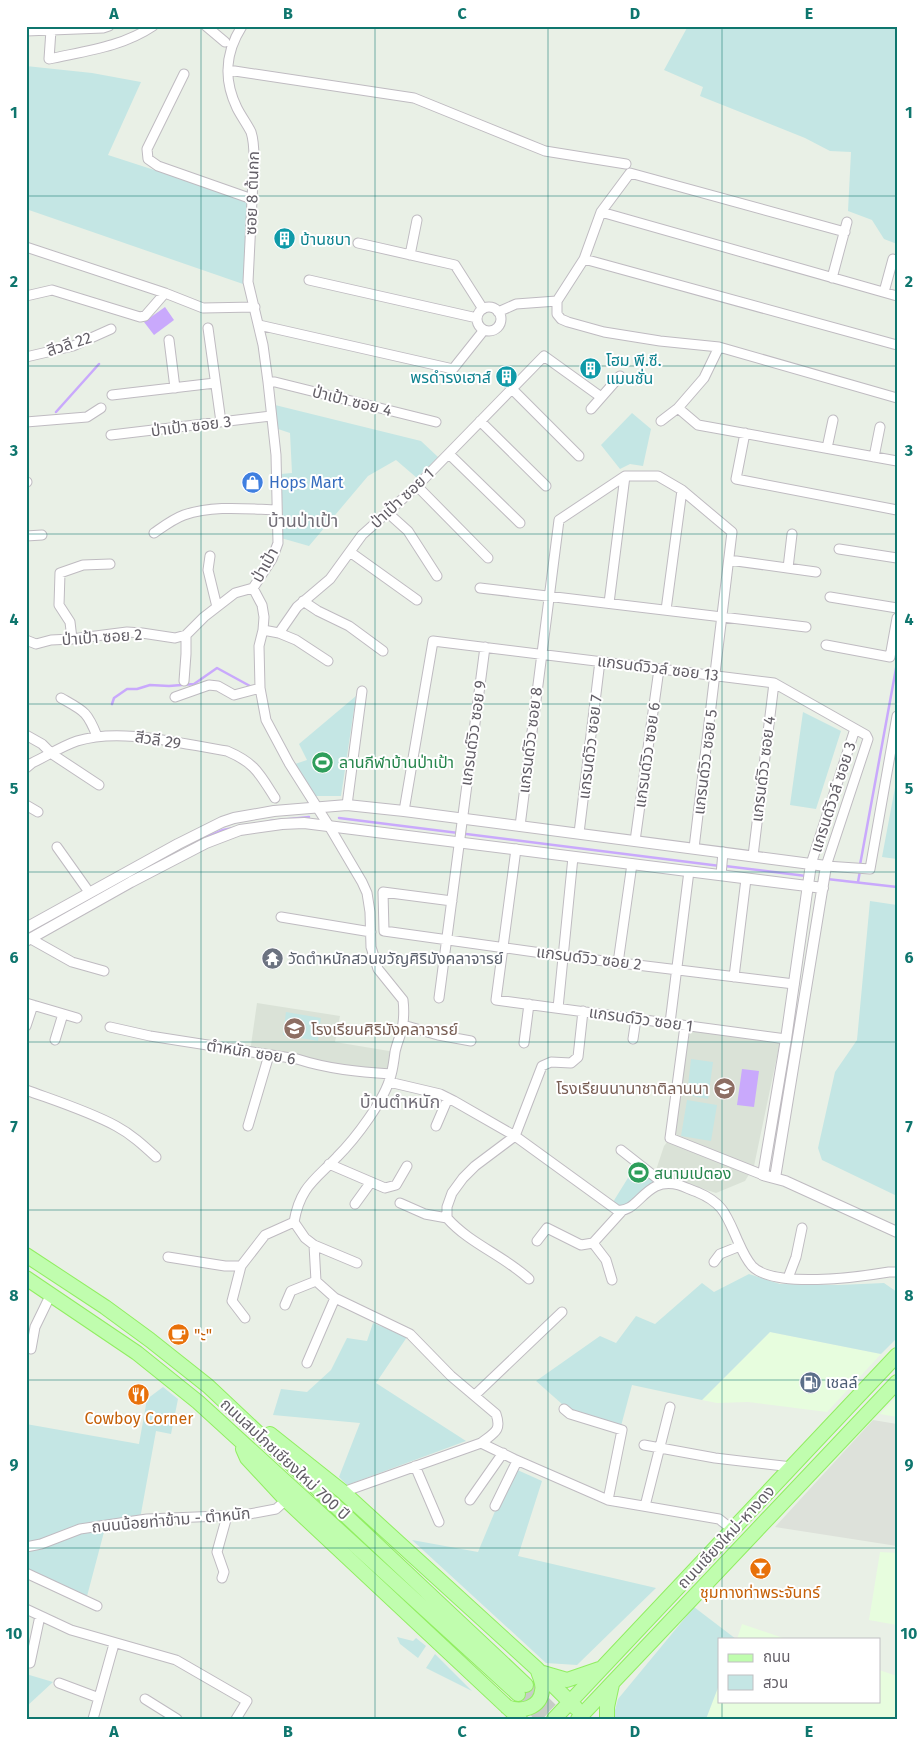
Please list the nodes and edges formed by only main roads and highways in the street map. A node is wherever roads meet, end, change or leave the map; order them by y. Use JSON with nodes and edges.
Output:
{"nodes":[{"id":1,"x":26,"y":1255,"type":"edge"},
{"id":2,"x":26,"y":1278,"type":"edge"},
{"id":3,"x":897,"y":1355,"type":"edge"},
{"id":4,"x":897,"y":1382,"type":"edge"},
{"id":5,"x":251,"y":1426,"type":"junction"},
{"id":6,"x":239,"y":1439,"type":"junction"},
{"id":7,"x":604,"y":1666,"type":"junction"},
{"id":8,"x":536,"y":1668,"type":"junction"},
{"id":9,"x":612,"y":1683,"type":"junction"},
{"id":10,"x":570,"y":1702,"type":"junction"},
{"id":11,"x":506,"y":1709,"type":"edge"},
{"id":12,"x":583,"y":1717,"type":"edge"},
{"id":13,"x":520,"y":1719,"type":"edge"},
{"id":14,"x":554,"y":1719,"type":"edge"},
{"id":15,"x":607,"y":1719,"type":"edge"}],
"edges":[{"from":1,"to":5,"type":"main road","name":"ถนนสมโภชเชียงใหม่ 700 ปี"},
{"from":2,"to":6,"type":"main road","name":"ถนนสมโภชเชียงใหม่ 700 ปี"},
{"from":3,"to":7,"type":"main road","name":"ถนนเชียงใหม่-หางดง"},
{"from":4,"to":9,"type":"main road","name":"ถนนเชียงใหม่-หางดง"},
{"from":5,"to":6,"type":"main road","name":"ถนนสมโภชเชียงใหม่ 700 ปี"},
{"from":5,"to":8,"type":"main road"},
{"from":6,"to":11,"type":"main road"},
{"from":7,"to":8,"type":"main road"},
{"from":7,"to":10,"type":"main road","name":"ถนนเชียงใหม่-หางดง"},
{"from":8,"to":10,"type":"main road"},
{"from":8,"to":11,"type":"main road"},
{"from":9,"to":12,"type":"main road","name":"ถนนเชียงใหม่-หางดง"},
{"from":9,"to":15,"type":"main road"},
{"from":10,"to":12,"type":"main road"},
{"from":10,"to":14,"type":"main road","name":"ถนนเชียงใหม่-หางดง"},
{"from":11,"to":13,"type":"main road"}]}
